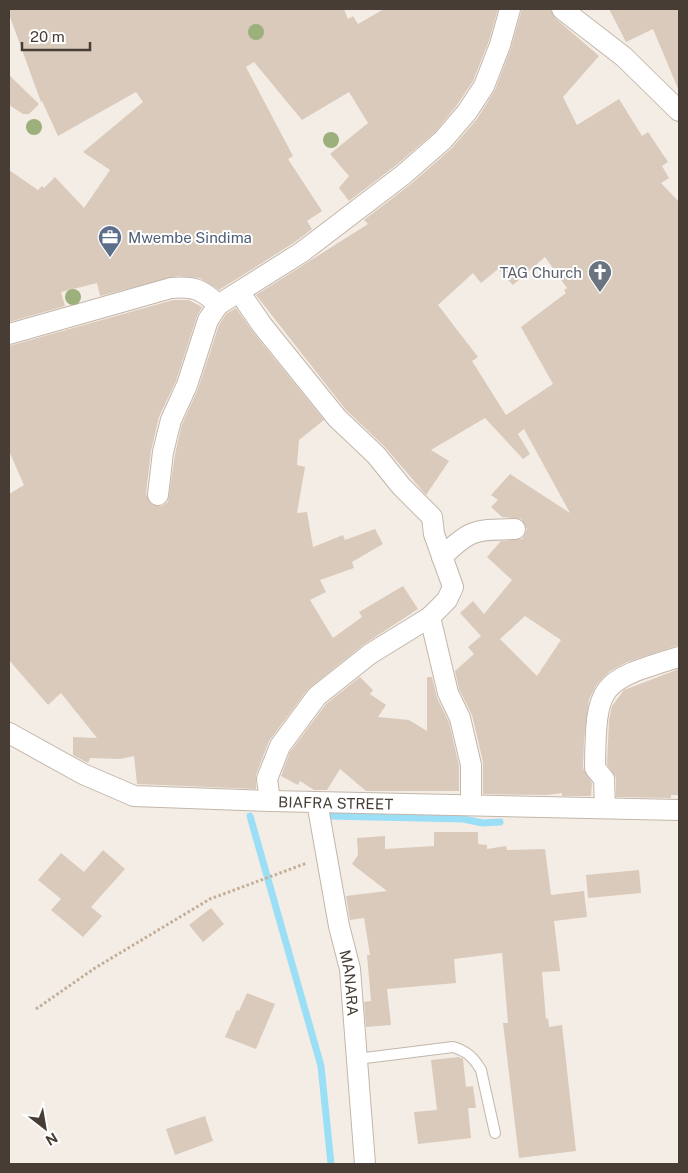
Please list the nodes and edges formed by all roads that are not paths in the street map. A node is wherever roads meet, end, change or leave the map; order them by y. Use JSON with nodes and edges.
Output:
{"nodes":[{"id":1,"x":510,"y":9,"type":"edge"},
{"id":2,"x":562,"y":9,"type":"edge"},
{"id":3,"x":679,"y":111,"type":"edge"},
{"id":4,"x":240,"y":293,"type":"junction"},
{"id":5,"x":218,"y":305,"type":"junction"},
{"id":6,"x":9,"y":334,"type":"edge"},
{"id":7,"x":158,"y":495,"type":"dead end"},
{"id":8,"x":515,"y":528,"type":"dead end"},
{"id":9,"x":442,"y":557,"type":"junction"},
{"id":10,"x":430,"y":617,"type":"junction"},
{"id":11,"x":679,"y":657,"type":"edge"},
{"id":12,"x":9,"y":733,"type":"edge"},
{"id":13,"x":270,"y":802,"type":"junction"},
{"id":14,"x":318,"y":802,"type":"junction"},
{"id":15,"x":471,"y":805,"type":"junction"},
{"id":16,"x":605,"y":808,"type":"junction"},
{"id":17,"x":679,"y":810,"type":"edge"},
{"id":18,"x":357,"y":1058,"type":"junction"},
{"id":19,"x":495,"y":1133,"type":"dead end"},
{"id":20,"x":365,"y":1164,"type":"edge"}],
"edges":[{"from":1,"to":4,"type":"street"},
{"from":2,"to":3,"type":"street"},
{"from":4,"to":5,"type":"street"},
{"from":4,"to":9,"type":"street"},
{"from":5,"to":6,"type":"street"},
{"from":5,"to":7,"type":"street"},
{"from":8,"to":9,"type":"street"},
{"from":9,"to":10,"type":"street"},
{"from":10,"to":13,"type":"street"},
{"from":10,"to":15,"type":"street"},
{"from":11,"to":16,"type":"street"},
{"from":12,"to":13,"type":"street","name":"BIAFRA STREET"},
{"from":13,"to":14,"type":"street","name":"BIAFRA STREET"},
{"from":14,"to":15,"type":"street","name":"BIAFRA STREET"},
{"from":14,"to":18,"type":"street","name":"MANARA"},
{"from":15,"to":16,"type":"street","name":"BIAFRA STREET"},
{"from":16,"to":17,"type":"street","name":"BIAFRA STREET"},
{"from":18,"to":19,"type":"lane"},
{"from":18,"to":20,"type":"street","name":"MANARA"}]}
